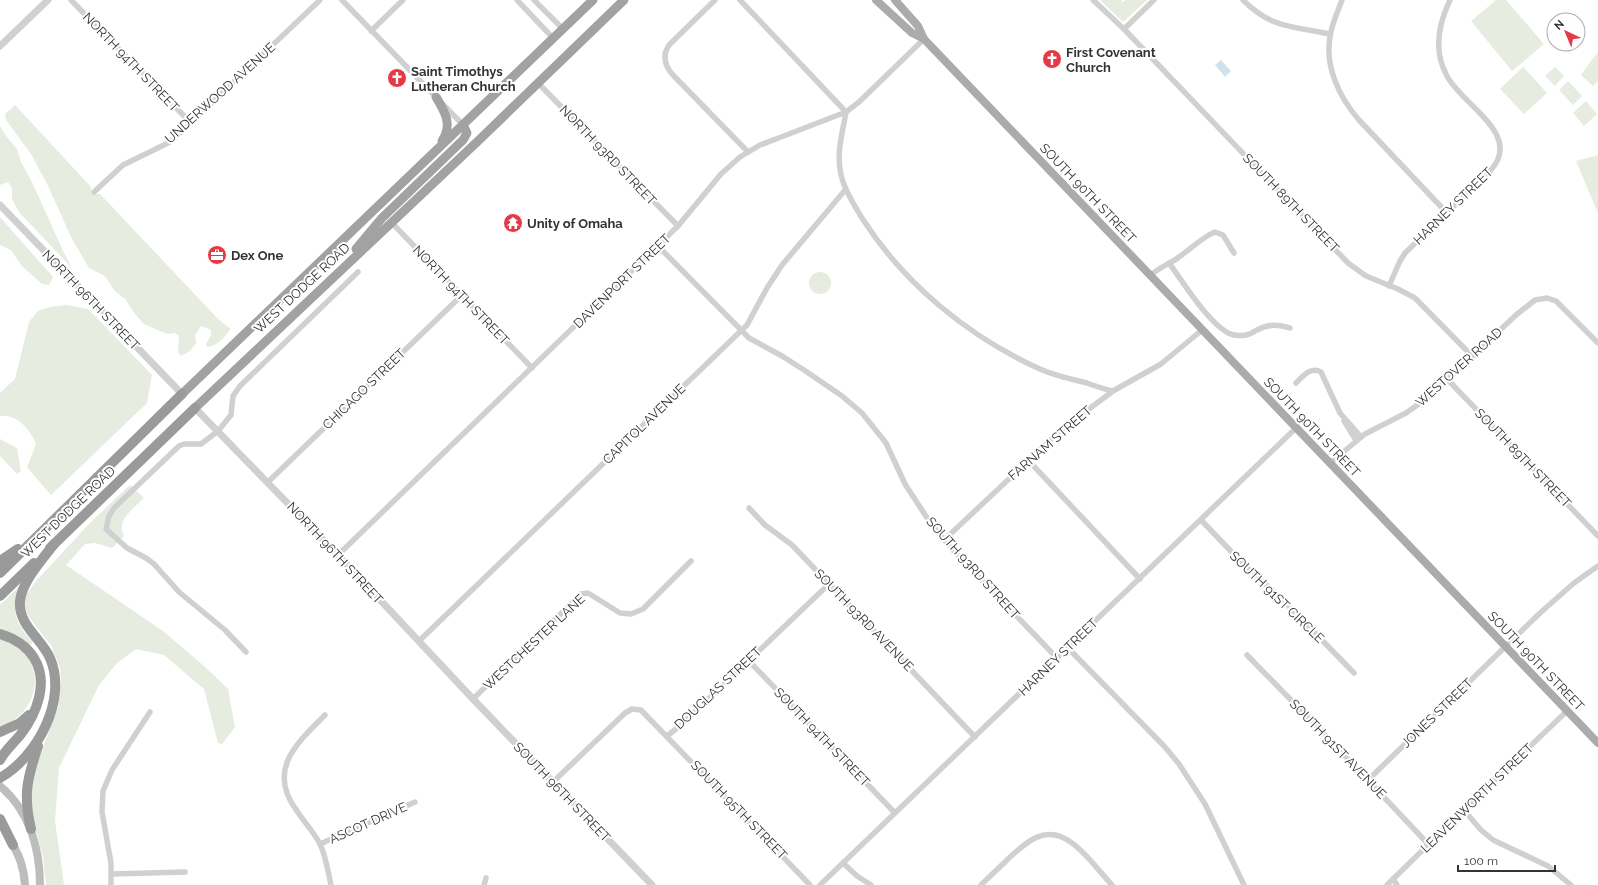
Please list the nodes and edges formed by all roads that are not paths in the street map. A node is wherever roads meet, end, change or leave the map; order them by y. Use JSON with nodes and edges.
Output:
{"nodes":[{"id":1,"x":48,"y":0,"type":"edge"},
{"id":2,"x":71,"y":0,"type":"edge"},
{"id":3,"x":320,"y":0,"type":"edge"},
{"id":4,"x":342,"y":0,"type":"edge"},
{"id":5,"x":403,"y":0,"type":"edge"},
{"id":6,"x":517,"y":0,"type":"edge"},
{"id":7,"x":534,"y":0,"type":"edge"},
{"id":8,"x":594,"y":0,"type":"edge"},
{"id":9,"x":624,"y":0,"type":"edge"},
{"id":10,"x":715,"y":0,"type":"edge"},
{"id":11,"x":740,"y":0,"type":"edge"},
{"id":12,"x":876,"y":0,"type":"edge"},
{"id":13,"x":895,"y":0,"type":"edge"},
{"id":14,"x":1093,"y":0,"type":"edge"},
{"id":15,"x":1154,"y":0,"type":"edge"},
{"id":16,"x":1243,"y":0,"type":"edge"},
{"id":17,"x":1342,"y":0,"type":"edge"},
{"id":18,"x":1450,"y":0,"type":"edge"},
{"id":19,"x":563,"y":29,"type":"junction"},
{"id":20,"x":1124,"y":29,"type":"junction"},
{"id":21,"x":371,"y":31,"type":"junction"},
{"id":22,"x":1330,"y":34,"type":"junction"},
{"id":23,"x":553,"y":38,"type":"junction"},
{"id":24,"x":924,"y":39,"type":"junction"},
{"id":25,"x":0,"y":46,"type":"edge"},
{"id":26,"x":538,"y":83,"type":"junction"},
{"id":27,"x":436,"y":97,"type":"junction"},
{"id":28,"x":846,"y":112,"type":"junction"},
{"id":29,"x":191,"y":123,"type":"junction"},
{"id":30,"x":463,"y":125,"type":"junction"},
{"id":31,"x":748,"y":152,"type":"junction"},
{"id":32,"x":431,"y":156,"type":"junction"},
{"id":33,"x":846,"y":189,"type":"junction"},
{"id":34,"x":94,"y":192,"type":"dead end"},
{"id":35,"x":0,"y":205,"type":"edge"},
{"id":36,"x":1446,"y":212,"type":"junction"},
{"id":37,"x":391,"y":222,"type":"junction"},
{"id":38,"x":678,"y":226,"type":"junction"},
{"id":39,"x":658,"y":246,"type":"junction"},
{"id":40,"x":1234,"y":253,"type":"dead end"},
{"id":41,"x":1169,"y":263,"type":"junction"},
{"id":42,"x":344,"y":266,"type":"junction"},
{"id":43,"x":358,"y":272,"type":"dead end"},
{"id":44,"x":1150,"y":276,"type":"junction"},
{"id":45,"x":1389,"y":286,"type":"junction"},
{"id":46,"x":461,"y":296,"type":"junction"},
{"id":47,"x":1290,"y":328,"type":"dead end"},
{"id":48,"x":1202,"y":330,"type":"junction"},
{"id":49,"x":741,"y":331,"type":"junction"},
{"id":50,"x":1598,"y":343,"type":"edge"},
{"id":51,"x":1473,"y":357,"type":"junction"},
{"id":52,"x":532,"y":368,"type":"junction"},
{"id":53,"x":1448,"y":380,"type":"junction"},
{"id":54,"x":1296,"y":383,"type":"dead end"},
{"id":55,"x":1113,"y":391,"type":"junction"},
{"id":56,"x":182,"y":394,"type":"junction"},
{"id":57,"x":195,"y":408,"type":"junction"},
{"id":58,"x":1296,"y":428,"type":"junction"},
{"id":59,"x":218,"y":431,"type":"junction"},
{"id":60,"x":1359,"y":439,"type":"junction"},
{"id":61,"x":1028,"y":460,"type":"junction"},
{"id":62,"x":1330,"y":463,"type":"junction"},
{"id":63,"x":268,"y":482,"type":"junction"},
{"id":64,"x":749,"y":508,"type":"dead end"},
{"id":65,"x":1201,"y":520,"type":"junction"},
{"id":66,"x":42,"y":531,"type":"junction"},
{"id":67,"x":1598,"y":536,"type":"edge"},
{"id":68,"x":944,"y":540,"type":"junction"},
{"id":69,"x":54,"y":544,"type":"junction"},
{"id":70,"x":338,"y":555,"type":"junction"},
{"id":71,"x":0,"y":561,"type":"edge"},
{"id":72,"x":691,"y":561,"type":"dead end"},
{"id":73,"x":1598,"y":566,"type":"edge"},
{"id":74,"x":0,"y":574,"type":"edge"},
{"id":75,"x":1140,"y":579,"type":"junction"},
{"id":76,"x":829,"y":584,"type":"junction"},
{"id":77,"x":0,"y":596,"type":"edge"},
{"id":78,"x":0,"y":634,"type":"edge"},
{"id":79,"x":419,"y":641,"type":"junction"},
{"id":80,"x":1506,"y":646,"type":"junction"},
{"id":81,"x":1068,"y":648,"type":"junction"},
{"id":82,"x":246,"y":652,"type":"dead end"},
{"id":83,"x":1247,"y":655,"type":"dead end"},
{"id":84,"x":1057,"y":658,"type":"junction"},
{"id":85,"x":748,"y":660,"type":"junction"},
{"id":86,"x":1354,"y":673,"type":"dead end"},
{"id":87,"x":473,"y":699,"type":"junction"},
{"id":88,"x":37,"y":704,"type":"junction"},
{"id":89,"x":1567,"y":711,"type":"junction"},
{"id":90,"x":150,"y":712,"type":"dead end"},
{"id":91,"x":325,"y":715,"type":"dead end"},
{"id":92,"x":46,"y":726,"type":"junction"},
{"id":93,"x":0,"y":732,"type":"edge"},
{"id":94,"x":667,"y":736,"type":"junction"},
{"id":95,"x":975,"y":737,"type":"junction"},
{"id":96,"x":1598,"y":743,"type":"edge"},
{"id":97,"x":0,"y":760,"type":"edge"},
{"id":98,"x":0,"y":778,"type":"edge"},
{"id":99,"x":1368,"y":780,"type":"junction"},
{"id":100,"x":553,"y":782,"type":"junction"},
{"id":101,"x":0,"y":786,"type":"edge"},
{"id":102,"x":415,"y":802,"type":"dead end"},
{"id":103,"x":1464,"y":810,"type":"junction"},
{"id":104,"x":895,"y":813,"type":"junction"},
{"id":105,"x":0,"y":819,"type":"edge"},
{"id":106,"x":0,"y":829,"type":"edge"},
{"id":107,"x":31,"y":829,"type":"junction"},
{"id":108,"x":320,"y":844,"type":"junction"},
{"id":109,"x":13,"y":845,"type":"junction"},
{"id":110,"x":1429,"y":845,"type":"junction"},
{"id":111,"x":843,"y":863,"type":"junction"},
{"id":112,"x":185,"y":872,"type":"dead end"},
{"id":113,"x":112,"y":874,"type":"junction"},
{"id":114,"x":486,"y":878,"type":"dead end"},
{"id":115,"x":1393,"y":879,"type":"junction"},
{"id":116,"x":24,"y":885,"type":"edge"},
{"id":117,"x":40,"y":885,"type":"edge"},
{"id":118,"x":111,"y":885,"type":"edge"},
{"id":119,"x":331,"y":885,"type":"edge"},
{"id":120,"x":484,"y":885,"type":"edge"},
{"id":121,"x":652,"y":885,"type":"edge"},
{"id":122,"x":810,"y":885,"type":"edge"},
{"id":123,"x":820,"y":885,"type":"edge"},
{"id":124,"x":871,"y":885,"type":"edge"},
{"id":125,"x":981,"y":885,"type":"edge"},
{"id":126,"x":1112,"y":885,"type":"edge"},
{"id":127,"x":1244,"y":885,"type":"edge"},
{"id":128,"x":1388,"y":885,"type":"edge"},
{"id":129,"x":1397,"y":885,"type":"edge"},
{"id":130,"x":1571,"y":885,"type":"edge"}],
"edges":[{"from":1,"to":25,"type":"street"},
{"from":2,"to":29,"type":"street","name":"NORTH 94TH STREET"},
{"from":3,"to":29,"type":"street","name":"UNDERWOOD AVENUE"},
{"from":4,"to":21,"type":"street"},
{"from":5,"to":21,"type":"street"},
{"from":6,"to":23,"type":"street"},
{"from":7,"to":19,"type":"street"},
{"from":8,"to":19,"type":"highway","name":"WEST DODGE ROAD"},
{"from":9,"to":26,"type":"highway","name":"WEST DODGE ROAD"},
{"from":10,"to":31,"type":"street"},
{"from":11,"to":28,"type":"street"},
{"from":12,"to":24,"type":"main road"},
{"from":13,"to":24,"type":"main road"},
{"from":14,"to":20,"type":"street","name":"SOUTH 89TH STREET"},
{"from":15,"to":20,"type":"street"},
{"from":16,"to":22,"type":"street"},
{"from":17,"to":22,"type":"street"},
{"from":18,"to":36,"type":"street","name":"HARNEY STREET"},
{"from":19,"to":23,"type":"highway","name":"WEST DODGE ROAD"},
{"from":20,"to":45,"type":"street","name":"SOUTH 89TH STREET"},
{"from":21,"to":27,"type":"street"},
{"from":22,"to":36,"type":"street"},
{"from":23,"to":30,"type":"highway","name":"WEST DODGE ROAD"},
{"from":24,"to":28,"type":"street","name":"DAVENPORT STREET"},
{"from":24,"to":44,"type":"main road","name":"SOUTH 90TH STREET"},
{"from":26,"to":37,"type":"highway","name":"WEST DODGE ROAD"},
{"from":26,"to":38,"type":"street","name":"NORTH 93RD STREET"},
{"from":27,"to":30,"type":"street"},
{"from":27,"to":32,"type":"highway"},
{"from":28,"to":31,"type":"street","name":"DAVENPORT STREET"},
{"from":28,"to":33,"type":"street"},
{"from":29,"to":34,"type":"street","name":"UNDERWOOD AVENUE"},
{"from":30,"to":32,"type":"highway","name":"WEST DODGE ROAD"},
{"from":30,"to":42,"type":"highway"},
{"from":31,"to":38,"type":"street","name":"DAVENPORT STREET"},
{"from":32,"to":56,"type":"highway","name":"WEST DODGE ROAD"},
{"from":33,"to":49,"type":"street","name":"CAPITOL AVENUE"},
{"from":33,"to":55,"type":"street"},
{"from":35,"to":56,"type":"street","name":"NORTH 96TH STREET"},
{"from":36,"to":45,"type":"street","name":"HARNEY STREET"},
{"from":37,"to":42,"type":"highway","name":"WEST DODGE ROAD"},
{"from":37,"to":46,"type":"street","name":"NORTH 94TH STREET"},
{"from":38,"to":39,"type":"street","name":"DAVENPORT STREET"},
{"from":39,"to":49,"type":"street"},
{"from":39,"to":52,"type":"street","name":"DAVENPORT STREET"},
{"from":40,"to":41,"type":"street"},
{"from":41,"to":44,"type":"street"},
{"from":41,"to":47,"type":"street"},
{"from":42,"to":57,"type":"highway","name":"WEST DODGE ROAD"},
{"from":43,"to":59,"type":"street"},
{"from":44,"to":48,"type":"main road","name":"SOUTH 90TH STREET"},
{"from":45,"to":51,"type":"street","name":"SOUTH 89TH STREET"},
{"from":46,"to":52,"type":"street","name":"NORTH 94TH STREET"},
{"from":46,"to":63,"type":"street","name":"CHICAGO STREET"},
{"from":48,"to":55,"type":"street","name":"FARNAM STREET"},
{"from":48,"to":58,"type":"main road","name":"SOUTH 90TH STREET"},
{"from":49,"to":68,"type":"street","name":"SOUTH 93RD STREET"},
{"from":49,"to":79,"type":"street","name":"CAPITOL AVENUE"},
{"from":50,"to":51,"type":"street","name":"WESTOVER ROAD"},
{"from":51,"to":53,"type":"street","name":"WESTOVER ROAD"},
{"from":52,"to":70,"type":"street","name":"DAVENPORT STREET"},
{"from":53,"to":60,"type":"street","name":"WESTOVER ROAD"},
{"from":53,"to":67,"type":"street","name":"SOUTH 89TH STREET"},
{"from":54,"to":60,"type":"street"},
{"from":55,"to":61,"type":"street","name":"FARNAM STREET"},
{"from":56,"to":66,"type":"highway","name":"WEST DODGE ROAD"},
{"from":57,"to":59,"type":"street","name":"NORTH 96TH STREET"},
{"from":57,"to":69,"type":"highway","name":"WEST DODGE ROAD"},
{"from":58,"to":62,"type":"main road","name":"SOUTH 90TH STREET"},
{"from":58,"to":65,"type":"street","name":"HARNEY STREET"},
{"from":59,"to":63,"type":"street","name":"NORTH 96TH STREET"},
{"from":59,"to":82,"type":"street"},
{"from":60,"to":62,"type":"street","name":"WESTOVER ROAD"},
{"from":61,"to":68,"type":"street","name":"FARNAM STREET"},
{"from":61,"to":75,"type":"street"},
{"from":62,"to":80,"type":"main road","name":"SOUTH 90TH STREET"},
{"from":63,"to":70,"type":"street","name":"NORTH 96TH STREET"},
{"from":64,"to":76,"type":"street","name":"SOUTH 93RD AVENUE"},
{"from":65,"to":75,"type":"street","name":"HARNEY STREET"},
{"from":65,"to":86,"type":"street","name":"SOUTH 91ST CIRCLE"},
{"from":66,"to":71,"type":"highway"},
{"from":66,"to":74,"type":"highway","name":"WEST DODGE ROAD"},
{"from":68,"to":84,"type":"street","name":"SOUTH 93RD STREET"},
{"from":69,"to":77,"type":"highway","name":"WEST DODGE ROAD"},
{"from":69,"to":92,"type":"highway"},
{"from":70,"to":79,"type":"street","name":"NORTH 96TH STREET"},
{"from":72,"to":87,"type":"street","name":"WESTCHESTER LANE"},
{"from":73,"to":80,"type":"street","name":"JONES STREET"},
{"from":75,"to":81,"type":"street","name":"HARNEY STREET"},
{"from":76,"to":85,"type":"street","name":"DOUGLAS STREET"},
{"from":76,"to":95,"type":"street","name":"SOUTH 93RD AVENUE"},
{"from":78,"to":88,"type":"highway"},
{"from":79,"to":87,"type":"street","name":"NORTH 96TH STREET"},
{"from":80,"to":89,"type":"main road","name":"SOUTH 90TH STREET"},
{"from":80,"to":99,"type":"street","name":"JONES STREET"},
{"from":81,"to":84,"type":"street","name":"HARNEY STREET"},
{"from":81,"to":127,"type":"street"},
{"from":83,"to":99,"type":"street","name":"SOUTH 91ST AVENUE"},
{"from":84,"to":95,"type":"street","name":"HARNEY STREET"},
{"from":85,"to":94,"type":"street","name":"DOUGLAS STREET"},
{"from":85,"to":104,"type":"street","name":"SOUTH 94TH STREET"},
{"from":87,"to":100,"type":"street","name":"SOUTH 96TH STREET"},
{"from":88,"to":93,"type":"highway"},
{"from":88,"to":97,"type":"highway"},
{"from":89,"to":96,"type":"main road","name":"SOUTH 90TH STREET"},
{"from":89,"to":103,"type":"street","name":"LEAVENWORTH STREET"},
{"from":90,"to":113,"type":"street"},
{"from":91,"to":108,"type":"street","name":"ASCOT DRIVE"},
{"from":92,"to":98,"type":"highway"},
{"from":92,"to":107,"type":"highway"},
{"from":94,"to":100,"type":"street","name":"DOUGLAS STREET"},
{"from":94,"to":122,"type":"street","name":"SOUTH 95TH STREET"},
{"from":95,"to":104,"type":"street","name":"HARNEY STREET"},
{"from":99,"to":110,"type":"street","name":"SOUTH 91ST AVENUE"},
{"from":100,"to":121,"type":"street","name":"SOUTH 96TH STREET"},
{"from":101,"to":107,"type":"main road"},
{"from":102,"to":108,"type":"street","name":"ASCOT DRIVE"},
{"from":103,"to":110,"type":"street","name":"LEAVENWORTH STREET"},
{"from":103,"to":130,"type":"street"},
{"from":104,"to":111,"type":"street","name":"HARNEY STREET"},
{"from":105,"to":109,"type":"highway"},
{"from":106,"to":109,"type":"main road"},
{"from":107,"to":117,"type":"main road"},
{"from":108,"to":119,"type":"street","name":"ASCOT DRIVE"},
{"from":109,"to":116,"type":"main road"},
{"from":110,"to":115,"type":"street","name":"LEAVENWORTH STREET"},
{"from":111,"to":123,"type":"street","name":"HARNEY STREET"},
{"from":111,"to":124,"type":"street"},
{"from":112,"to":113,"type":"street"},
{"from":113,"to":118,"type":"street"},
{"from":114,"to":120,"type":"street"},
{"from":115,"to":128,"type":"street","name":"LEAVENWORTH STREET"},
{"from":115,"to":129,"type":"street"},
{"from":125,"to":126,"type":"street"}]}
